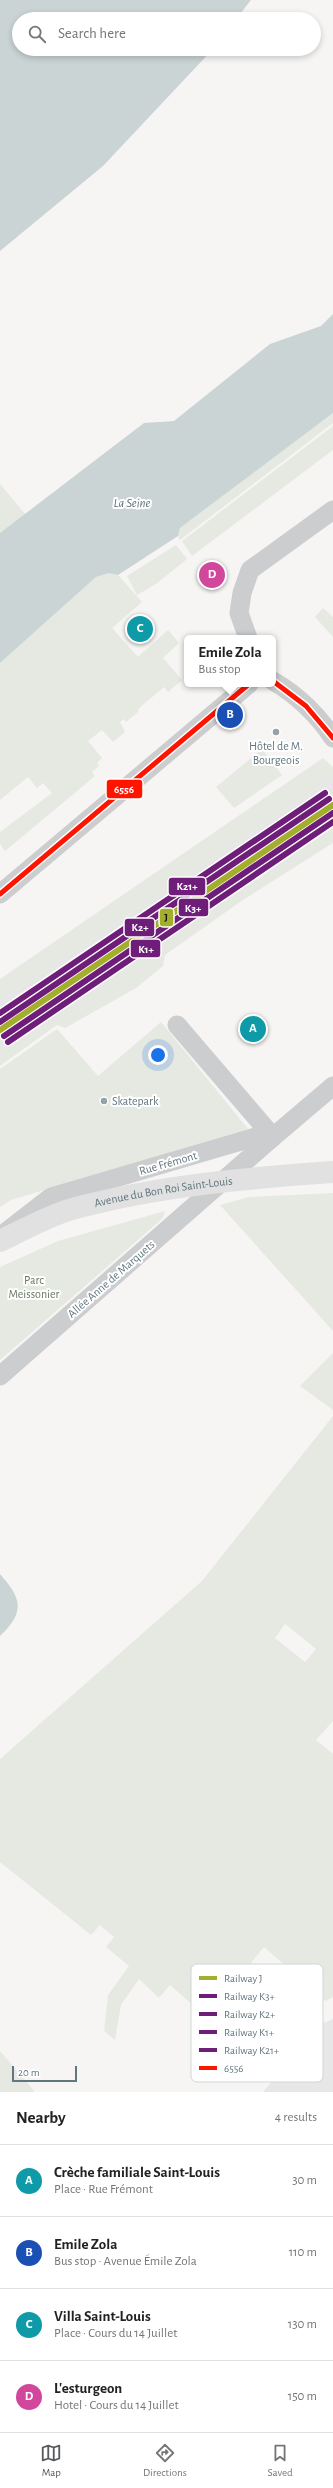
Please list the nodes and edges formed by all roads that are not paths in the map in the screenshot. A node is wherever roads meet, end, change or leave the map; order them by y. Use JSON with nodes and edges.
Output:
{"nodes":[{"id":1,"x":333,"y":510,"type":"edge"},
{"id":2,"x":247,"y":635,"type":"edge"},
{"id":3,"x":276,"y":683,"type":"edge"},
{"id":4,"x":245,"y":687,"type":"edge"},
{"id":5,"x":333,"y":738,"type":"edge"},
{"id":6,"x":0,"y":894,"type":"edge"},
{"id":7,"x":177,"y":1024,"type":"dead end"},
{"id":8,"x":333,"y":1086,"type":"edge"},
{"id":9,"x":273,"y":1137,"type":"junction"},
{"id":10,"x":333,"y":1172,"type":"edge"},
{"id":11,"x":222,"y":1182,"type":"junction"},
{"id":12,"x":0,"y":1236,"type":"edge"},
{"id":13,"x":0,"y":1241,"type":"edge"},
{"id":14,"x":0,"y":1376,"type":"edge"}],
"edges":[{"from":1,"to":2,"type":"street"},
{"from":3,"to":5,"type":"street"},
{"from":4,"to":6,"type":"street"},
{"from":7,"to":9,"type":"street"},
{"from":8,"to":9,"type":"street"},
{"from":9,"to":11,"type":"street","name":"Allée Anne de Marquets"},
{"from":9,"to":12,"type":"street","name":"Rue Frémont"},
{"from":10,"to":11,"type":"main road","name":"Avenue du Bon Roi Saint-Louis"},
{"from":11,"to":13,"type":"main road","name":"Avenue du Bon Roi Saint-Louis"},
{"from":11,"to":14,"type":"street","name":"Allée Anne de Marquets"}]}
